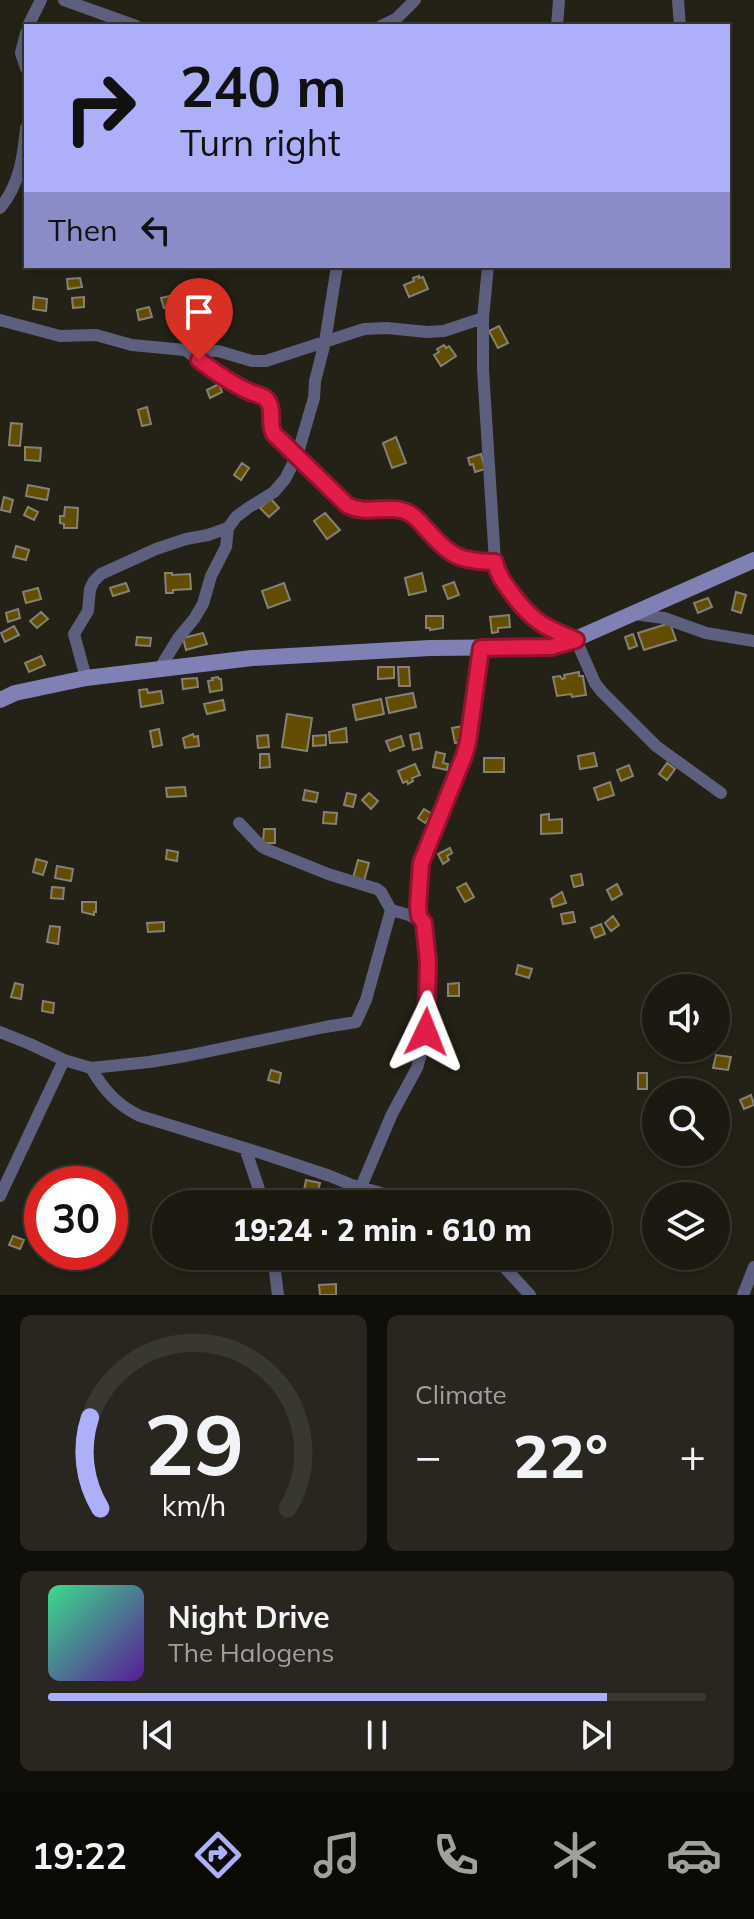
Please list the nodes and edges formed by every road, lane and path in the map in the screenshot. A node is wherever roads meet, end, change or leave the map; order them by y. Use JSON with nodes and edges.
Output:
{"nodes":[{"id":1,"x":41,"y":0,"type":"edge"},
{"id":2,"x":64,"y":0,"type":"edge"},
{"id":3,"x":415,"y":0,"type":"edge"},
{"id":4,"x":559,"y":0,"type":"edge"},
{"id":5,"x":678,"y":0,"type":"edge"},
{"id":6,"x":29,"y":24,"type":"edge"},
{"id":7,"x":130,"y":24,"type":"edge"},
{"id":8,"x":385,"y":24,"type":"edge"},
{"id":9,"x":557,"y":24,"type":"edge"},
{"id":10,"x":680,"y":24,"type":"edge"},
{"id":11,"x":24,"y":41,"type":"edge"},
{"id":12,"x":24,"y":62,"type":"edge"},
{"id":13,"x":24,"y":146,"type":"edge"},
{"id":14,"x":0,"y":208,"type":"edge"},
{"id":15,"x":337,"y":268,"type":"edge"},
{"id":16,"x":488,"y":268,"type":"edge"},
{"id":17,"x":483,"y":318,"type":"junction"},
{"id":18,"x":0,"y":320,"type":"edge"},
{"id":19,"x":325,"y":342,"type":"junction"},
{"id":20,"x":185,"y":350,"type":"junction"},
{"id":21,"x":297,"y":456,"type":"junction"},
{"id":22,"x":228,"y":528,"type":"junction"},
{"id":23,"x":754,"y":560,"type":"edge"},
{"id":24,"x":495,"y":562,"type":"junction"},
{"id":25,"x":634,"y":614,"type":"junction"},
{"id":26,"x":576,"y":640,"type":"junction"},
{"id":27,"x":754,"y":641,"type":"edge"},
{"id":28,"x":481,"y":648,"type":"junction"},
{"id":29,"x":160,"y":668,"type":"junction"},
{"id":30,"x":86,"y":678,"type":"junction"},
{"id":31,"x":0,"y":700,"type":"edge"},
{"id":32,"x":721,"y":793,"type":"dead end"},
{"id":33,"x":239,"y":823,"type":"dead end"},
{"id":34,"x":391,"y":910,"type":"junction"},
{"id":35,"x":424,"y":923,"type":"junction"},
{"id":36,"x":0,"y":1032,"type":"edge"},
{"id":37,"x":64,"y":1060,"type":"junction"},
{"id":38,"x":91,"y":1068,"type":"junction"},
{"id":39,"x":245,"y":1148,"type":"junction"},
{"id":40,"x":361,"y":1187,"type":"junction"},
{"id":41,"x":259,"y":1190,"type":"edge"},
{"id":42,"x":372,"y":1190,"type":"edge"},
{"id":43,"x":0,"y":1196,"type":"edge"},
{"id":44,"x":754,"y":1267,"type":"edge"},
{"id":45,"x":275,"y":1270,"type":"edge"},
{"id":46,"x":507,"y":1270,"type":"edge"},
{"id":47,"x":278,"y":1295,"type":"edge"},
{"id":48,"x":530,"y":1295,"type":"edge"},
{"id":49,"x":743,"y":1295,"type":"edge"}],
"edges":[{"from":1,"to":6,"type":"street"},
{"from":2,"to":7,"type":"street"},
{"from":3,"to":8,"type":"street"},
{"from":4,"to":9,"type":"street"},
{"from":5,"to":10,"type":"street"},
{"from":11,"to":12,"type":"street"},
{"from":13,"to":14,"type":"street"},
{"from":15,"to":19,"type":"street"},
{"from":16,"to":17,"type":"street"},
{"from":17,"to":19,"type":"street"},
{"from":17,"to":24,"type":"street"},
{"from":18,"to":20,"type":"street"},
{"from":19,"to":20,"type":"street"},
{"from":19,"to":21,"type":"street"},
{"from":20,"to":21,"type":"street"},
{"from":21,"to":22,"type":"street"},
{"from":21,"to":24,"type":"street"},
{"from":22,"to":29,"type":"street"},
{"from":22,"to":30,"type":"street"},
{"from":23,"to":25,"type":"street"},
{"from":24,"to":26,"type":"street"},
{"from":25,"to":26,"type":"street"},
{"from":25,"to":27,"type":"street"},
{"from":26,"to":28,"type":"street"},
{"from":26,"to":32,"type":"street"},
{"from":28,"to":29,"type":"street"},
{"from":28,"to":35,"type":"street"},
{"from":29,"to":30,"type":"street"},
{"from":30,"to":31,"type":"street"},
{"from":33,"to":34,"type":"street"},
{"from":34,"to":35,"type":"street"},
{"from":34,"to":38,"type":"street"},
{"from":35,"to":40,"type":"street"},
{"from":36,"to":37,"type":"street"},
{"from":37,"to":38,"type":"street"},
{"from":37,"to":43,"type":"street"},
{"from":38,"to":39,"type":"street"},
{"from":39,"to":40,"type":"street"},
{"from":39,"to":41,"type":"street"},
{"from":40,"to":42,"type":"street"},
{"from":44,"to":49,"type":"street"},
{"from":45,"to":47,"type":"street"},
{"from":46,"to":48,"type":"street"}]}
